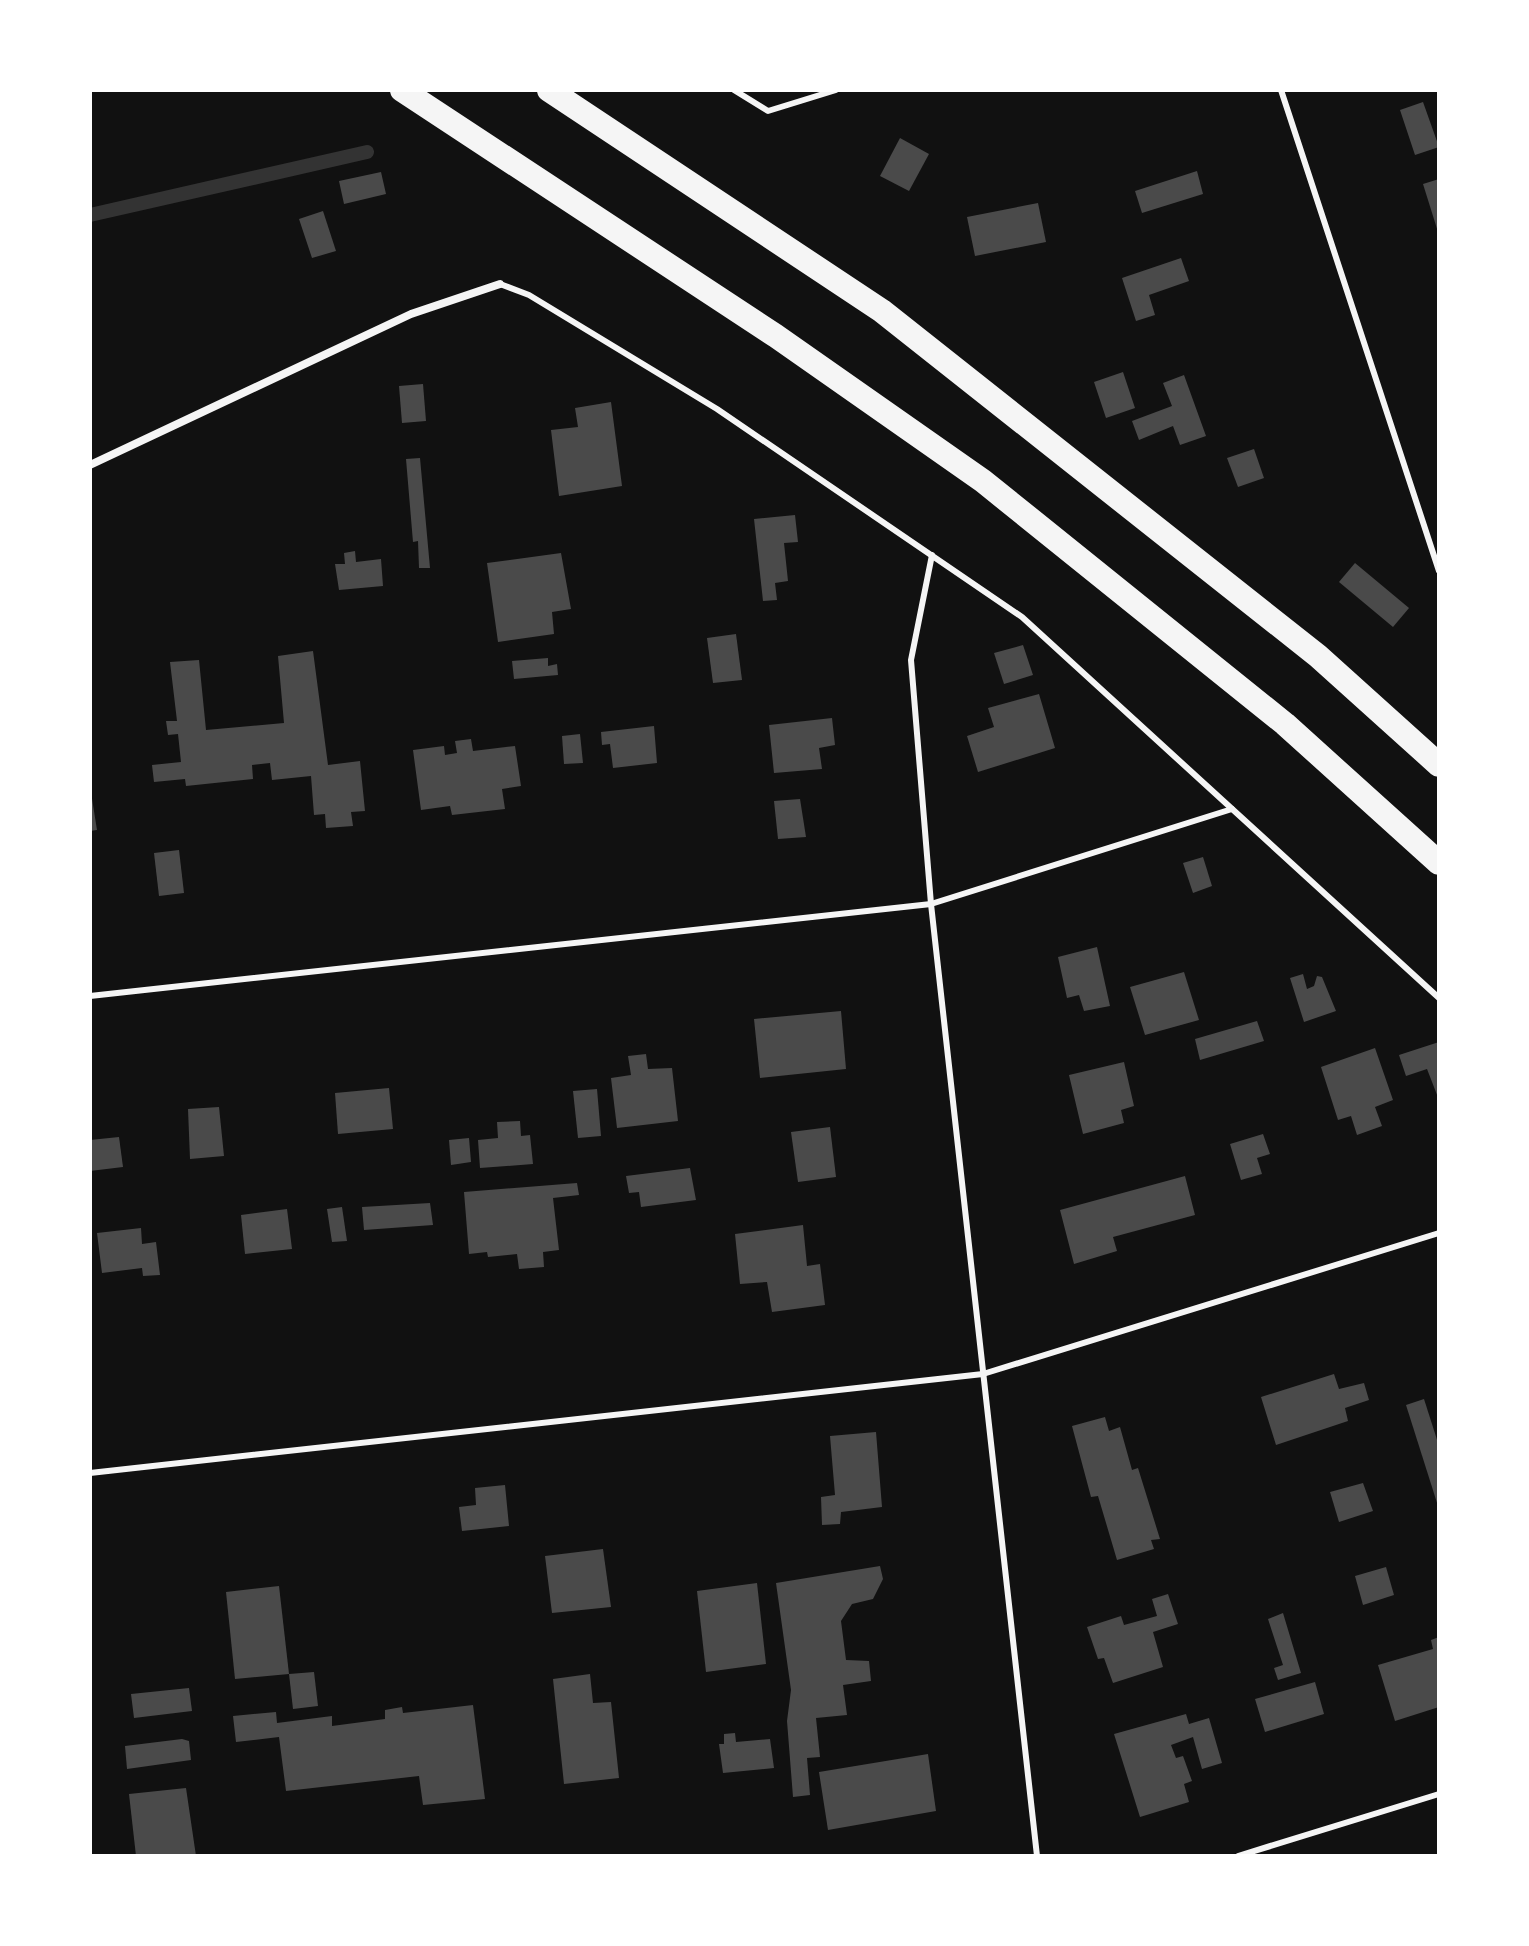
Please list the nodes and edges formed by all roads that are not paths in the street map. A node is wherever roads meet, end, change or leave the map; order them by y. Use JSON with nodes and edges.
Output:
{"nodes":[{"id":1,"x":402,"y":90,"type":"edge"},
{"id":2,"x":549,"y":90,"type":"edge"},
{"id":3,"x":734,"y":90,"type":"edge"},
{"id":4,"x":836,"y":90,"type":"edge"},
{"id":5,"x":1281,"y":90,"type":"edge"},
{"id":6,"x":500,"y":284,"type":"joint"},
{"id":7,"x":90,"y":465,"type":"edge"},
{"id":8,"x":932,"y":555,"type":"junction"},
{"id":9,"x":1439,"y":571,"type":"edge"},
{"id":10,"x":1439,"y":765,"type":"edge"},
{"id":11,"x":1232,"y":809,"type":"junction"},
{"id":12,"x":1439,"y":863,"type":"edge"},
{"id":13,"x":931,"y":904,"type":"junction"},
{"id":14,"x":90,"y":996,"type":"edge"},
{"id":15,"x":1439,"y":998,"type":"edge"},
{"id":16,"x":1439,"y":1233,"type":"edge"},
{"id":17,"x":983,"y":1374,"type":"junction"},
{"id":18,"x":90,"y":1473,"type":"edge"},
{"id":19,"x":1439,"y":1794,"type":"edge"},
{"id":20,"x":1037,"y":1856,"type":"edge"},
{"id":21,"x":1238,"y":1856,"type":"edge"}],
"edges":[{"from":1,"to":12,"type":"highway"},
{"from":2,"to":10,"type":"highway"},
{"from":3,"to":4,"type":"lane"},
{"from":5,"to":9,"type":"lane"},
{"from":6,"to":7,"type":"street"},
{"from":6,"to":8,"type":"lane"},
{"from":8,"to":11,"type":"lane"},
{"from":8,"to":13,"type":"lane"},
{"from":11,"to":13,"type":"lane"},
{"from":11,"to":15,"type":"lane"},
{"from":13,"to":14,"type":"lane"},
{"from":13,"to":17,"type":"lane"},
{"from":16,"to":17,"type":"lane"},
{"from":17,"to":18,"type":"lane"},
{"from":17,"to":20,"type":"lane"},
{"from":19,"to":21,"type":"lane"}]}
